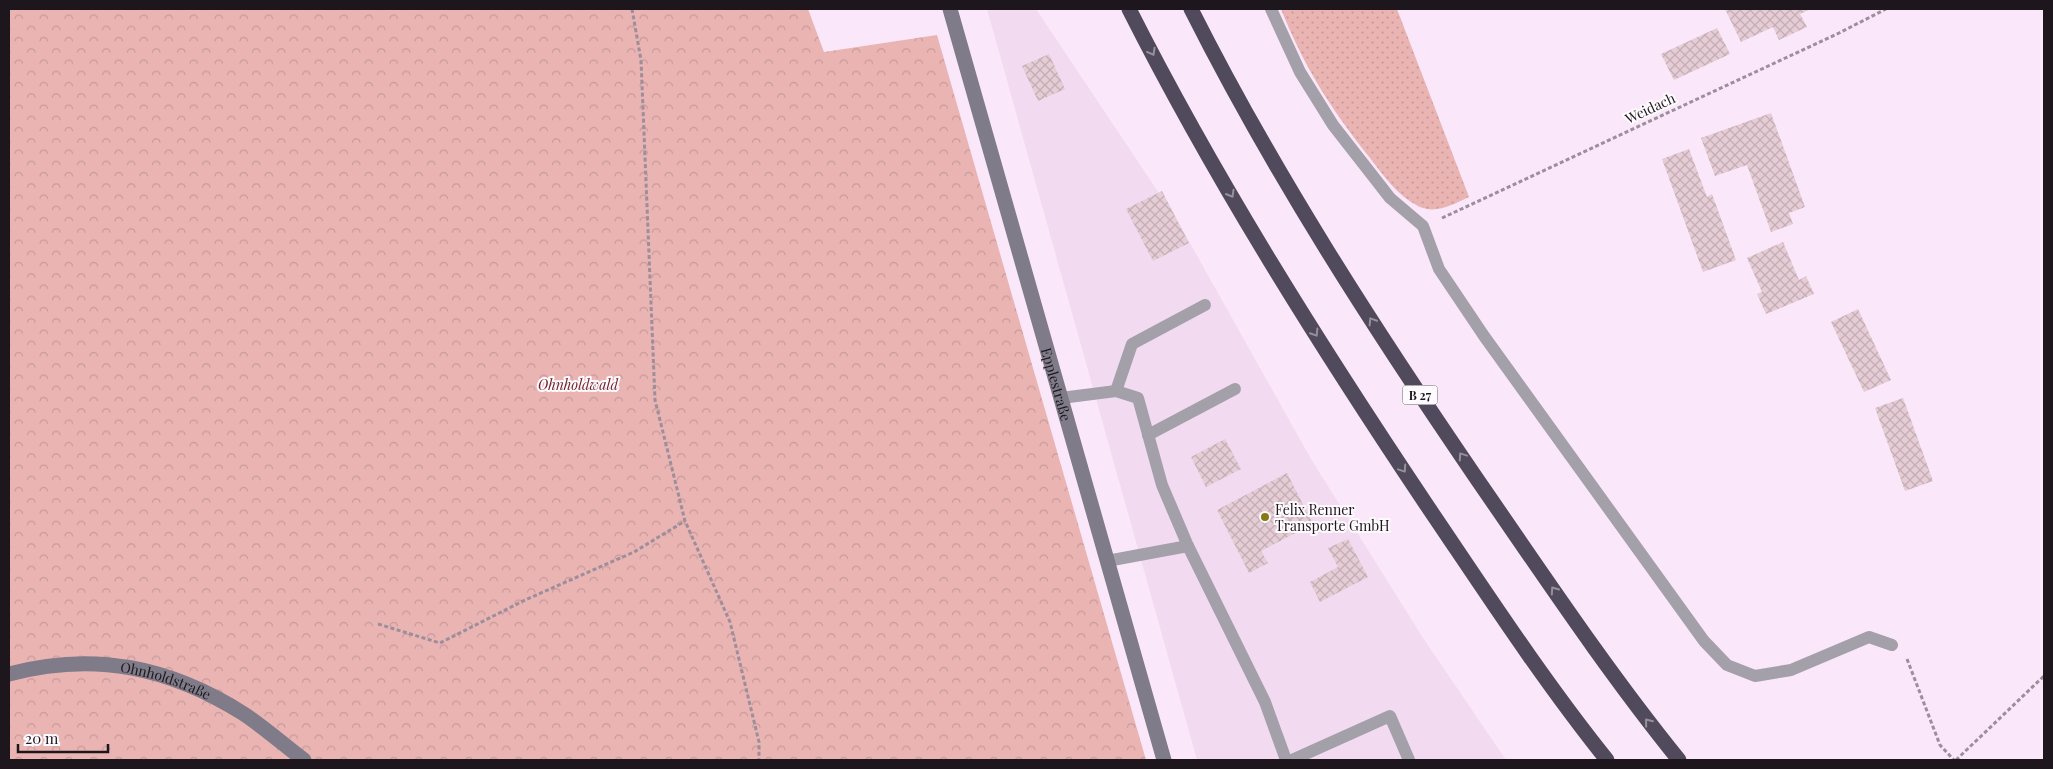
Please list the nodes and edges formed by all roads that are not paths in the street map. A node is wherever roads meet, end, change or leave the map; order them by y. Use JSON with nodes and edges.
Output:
{"nodes":[{"id":1,"x":950,"y":9,"type":"edge"},
{"id":2,"x":1129,"y":9,"type":"edge"},
{"id":3,"x":1191,"y":9,"type":"edge"},
{"id":4,"x":1272,"y":9,"type":"edge"},
{"id":5,"x":1205,"y":305,"type":"dead end"},
{"id":6,"x":1235,"y":388,"type":"dead end"},
{"id":7,"x":1116,"y":391,"type":"junction"},
{"id":8,"x":1061,"y":398,"type":"junction"},
{"id":9,"x":1148,"y":434,"type":"junction"},
{"id":10,"x":1188,"y":546,"type":"junction"},
{"id":11,"x":1108,"y":561,"type":"junction"},
{"id":12,"x":1892,"y":645,"type":"road end"},
{"id":13,"x":9,"y":674,"type":"edge"},
{"id":14,"x":304,"y":760,"type":"edge"},
{"id":15,"x":1164,"y":760,"type":"edge"},
{"id":16,"x":1286,"y":760,"type":"edge"},
{"id":17,"x":1292,"y":760,"type":"edge"},
{"id":18,"x":1409,"y":760,"type":"edge"},
{"id":19,"x":1607,"y":760,"type":"edge"},
{"id":20,"x":1679,"y":760,"type":"edge"}],
"edges":[{"from":1,"to":8,"type":"main road","name":"Epplestraße"},
{"from":2,"to":19,"type":"highway","one_way":true},
{"from":20,"to":3,"type":"highway","number":"B 27","one_way":true},
{"from":4,"to":12,"type":"lane"},
{"from":5,"to":7,"type":"lane"},
{"from":6,"to":9,"type":"lane"},
{"from":7,"to":8,"type":"lane"},
{"from":7,"to":9,"type":"lane"},
{"from":8,"to":11,"type":"main road","name":"Epplestraße"},
{"from":9,"to":10,"type":"lane"},
{"from":10,"to":11,"type":"lane"},
{"from":10,"to":16,"type":"lane"},
{"from":11,"to":15,"type":"main road","name":"Epplestraße"},
{"from":13,"to":14,"type":"main road","name":"Ohnholdstraße"},
{"from":17,"to":18,"type":"lane"}]}
